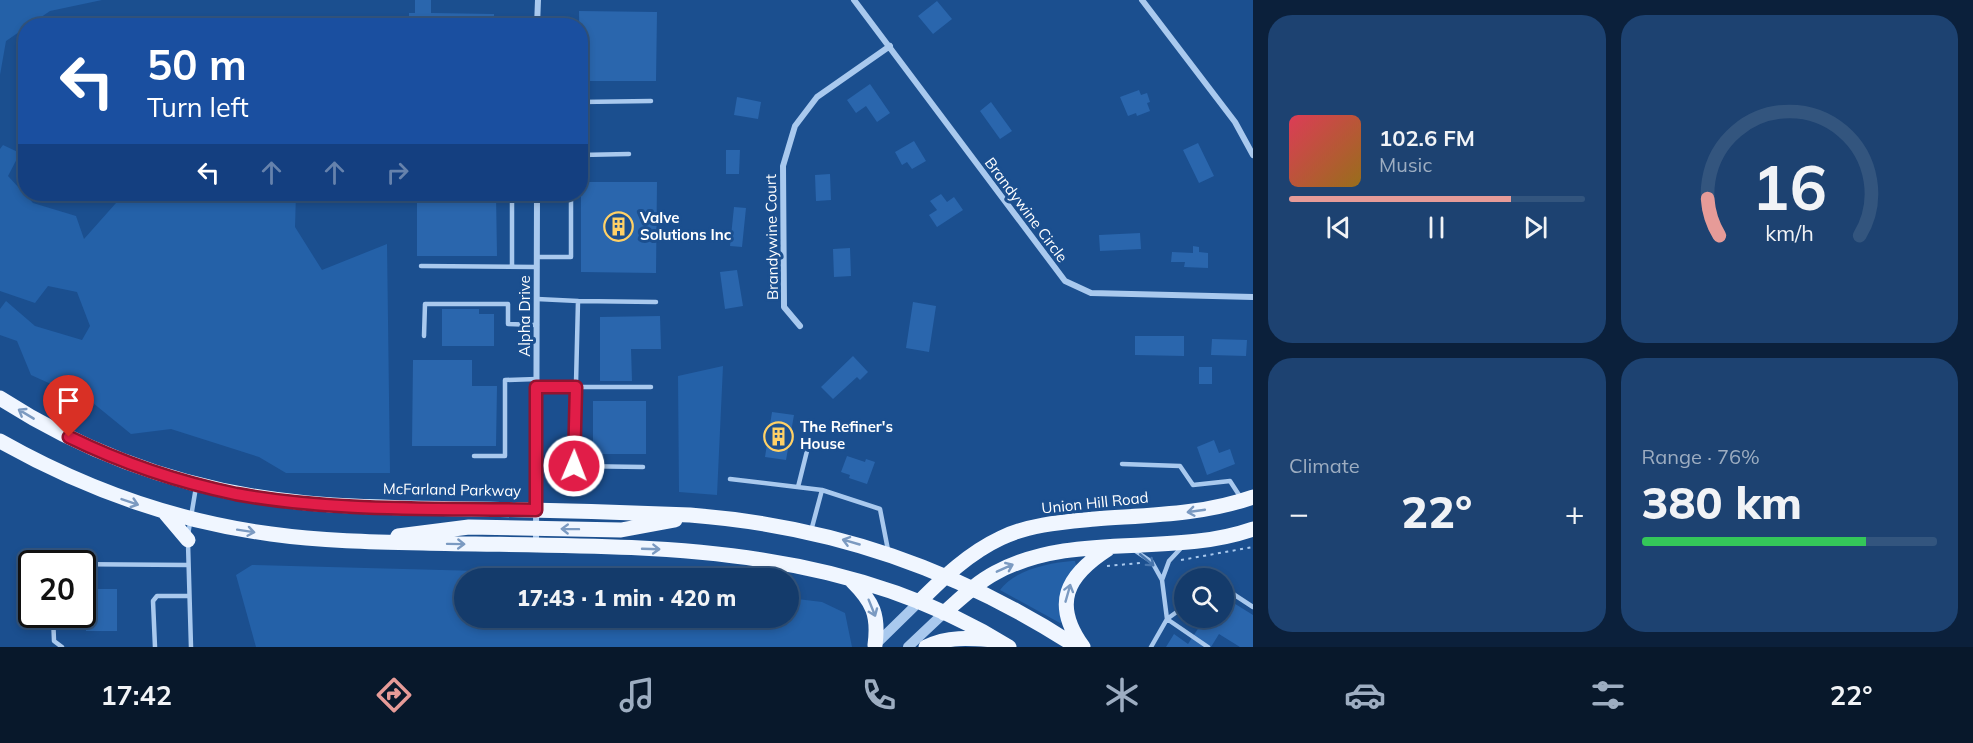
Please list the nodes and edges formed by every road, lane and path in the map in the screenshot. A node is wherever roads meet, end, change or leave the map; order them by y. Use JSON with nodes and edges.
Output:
{"nodes":[{"id":1,"x":538,"y":0,"type":"edge"},
{"id":2,"x":854,"y":0,"type":"edge"},
{"id":3,"x":1142,"y":0,"type":"edge"},
{"id":4,"x":537,"y":18,"type":"edge"},
{"id":5,"x":890,"y":45,"type":"junction"},
{"id":6,"x":651,"y":101,"type":"dead end"},
{"id":7,"x":588,"y":102,"type":"edge"},
{"id":8,"x":629,"y":154,"type":"dead end"},
{"id":9,"x":588,"y":155,"type":"edge"},
{"id":10,"x":1253,"y":155,"type":"edge"},
{"id":11,"x":512,"y":201,"type":"edge"},
{"id":12,"x":537,"y":201,"type":"edge"},
{"id":13,"x":571,"y":201,"type":"edge"},
{"id":14,"x":537,"y":257,"type":"junction"},
{"id":15,"x":422,"y":266,"type":"dead end"},
{"id":16,"x":512,"y":267,"type":"junction"},
{"id":17,"x":537,"y":267,"type":"junction"},
{"id":18,"x":1253,"y":297,"type":"edge"},
{"id":19,"x":537,"y":299,"type":"junction"},
{"id":20,"x":578,"y":301,"type":"junction"},
{"id":21,"x":656,"y":302,"type":"dead end"},
{"id":22,"x":537,"y":325,"type":"junction"},
{"id":23,"x":800,"y":326,"type":"dead end"},
{"id":24,"x":424,"y":336,"type":"dead end"},
{"id":25,"x":537,"y":379,"type":"junction"},
{"id":26,"x":536,"y":387,"type":"junction"},
{"id":27,"x":576,"y":387,"type":"junction"},
{"id":28,"x":651,"y":387,"type":"dead end"},
{"id":29,"x":0,"y":398,"type":"edge"},
{"id":30,"x":0,"y":441,"type":"edge"},
{"id":31,"x":808,"y":447,"type":"dead end"},
{"id":32,"x":474,"y":456,"type":"dead end"},
{"id":33,"x":1122,"y":464,"type":"dead end"},
{"id":34,"x":644,"y":467,"type":"dead end"},
{"id":35,"x":730,"y":479,"type":"dead end"},
{"id":36,"x":196,"y":484,"type":"junction"},
{"id":37,"x":798,"y":487,"type":"junction"},
{"id":38,"x":822,"y":490,"type":"junction"},
{"id":39,"x":1248,"y":498,"type":"edge"},
{"id":40,"x":536,"y":510,"type":"junction"},
{"id":41,"x":164,"y":513,"type":"junction"},
{"id":42,"x":690,"y":515,"type":"junction"},
{"id":43,"x":189,"y":519,"type":"junction"},
{"id":44,"x":536,"y":528,"type":"junction"},
{"id":45,"x":1253,"y":529,"type":"edge"},
{"id":46,"x":811,"y":532,"type":"junction"},
{"id":47,"x":188,"y":540,"type":"junction"},
{"id":48,"x":376,"y":542,"type":"junction"},
{"id":49,"x":1187,"y":542,"type":"junction"},
{"id":50,"x":536,"y":546,"type":"junction"},
{"id":51,"x":1125,"y":546,"type":"junction"},
{"id":52,"x":1253,"y":546,"type":"edge"},
{"id":53,"x":1110,"y":548,"type":"junction"},
{"id":54,"x":889,"y":554,"type":"junction"},
{"id":55,"x":1169,"y":561,"type":"junction"},
{"id":56,"x":1152,"y":562,"type":"junction"},
{"id":57,"x":96,"y":564,"type":"edge"},
{"id":58,"x":188,"y":565,"type":"junction"},
{"id":59,"x":1106,"y":566,"type":"dead end"},
{"id":60,"x":946,"y":575,"type":"junction"},
{"id":61,"x":850,"y":579,"type":"junction"},
{"id":62,"x":1162,"y":580,"type":"junction"},
{"id":63,"x":973,"y":588,"type":"junction"},
{"id":64,"x":1234,"y":595,"type":"edge"},
{"id":65,"x":189,"y":596,"type":"junction"},
{"id":66,"x":919,"y":602,"type":"junction"},
{"id":67,"x":1253,"y":607,"type":"edge"},
{"id":68,"x":944,"y":613,"type":"junction"},
{"id":69,"x":1174,"y":614,"type":"edge"},
{"id":70,"x":1167,"y":619,"type":"junction"},
{"id":71,"x":54,"y":628,"type":"edge"},
{"id":72,"x":1005,"y":644,"type":"edge"},
{"id":73,"x":874,"y":646,"type":"edge"},
{"id":74,"x":62,"y":647,"type":"edge"},
{"id":75,"x":155,"y":647,"type":"edge"},
{"id":76,"x":191,"y":647,"type":"edge"},
{"id":77,"x":908,"y":647,"type":"edge"},
{"id":78,"x":926,"y":647,"type":"edge"},
{"id":79,"x":1077,"y":647,"type":"edge"},
{"id":80,"x":1083,"y":647,"type":"edge"},
{"id":81,"x":1151,"y":647,"type":"edge"},
{"id":82,"x":1208,"y":647,"type":"edge"}],
"edges":[{"from":1,"to":4,"type":"street"},
{"from":2,"to":5,"type":"street","name":"Brandywine Circle"},
{"from":3,"to":10,"type":"street"},
{"from":5,"to":18,"type":"street","name":"Brandywine Circle"},
{"from":5,"to":23,"type":"street","name":"Brandywine Court"},
{"from":6,"to":7,"type":"lane"},
{"from":8,"to":9,"type":"lane"},
{"from":11,"to":16,"type":"lane"},
{"from":12,"to":14,"type":"street","name":"Alpha Drive"},
{"from":13,"to":14,"type":"lane"},
{"from":14,"to":17,"type":"street","name":"Alpha Drive"},
{"from":15,"to":16,"type":"lane"},
{"from":16,"to":17,"type":"lane"},
{"from":17,"to":19,"type":"street","name":"Alpha Drive"},
{"from":19,"to":20,"type":"lane"},
{"from":19,"to":22,"type":"street","name":"Alpha Drive"},
{"from":20,"to":21,"type":"lane"},
{"from":20,"to":27,"type":"lane"},
{"from":22,"to":24,"type":"lane"},
{"from":22,"to":25,"type":"street","name":"Alpha Drive"},
{"from":25,"to":26,"type":"street","name":"Alpha Drive"},
{"from":25,"to":32,"type":"lane"},
{"from":26,"to":27,"type":"lane"},
{"from":26,"to":40,"type":"street","name":"Alpha Drive"},
{"from":27,"to":28,"type":"lane"},
{"from":27,"to":34,"type":"lane"},
{"from":36,"to":29,"type":"main road","name":"McFarland Parkway","one_way":true},
{"from":30,"to":41,"type":"main road","one_way":true},
{"from":31,"to":37,"type":"lane"},
{"from":33,"to":39,"type":"lane"},
{"from":35,"to":37,"type":"lane"},
{"from":36,"to":40,"type":"main road","name":"McFarland Parkway"},
{"from":36,"to":43,"type":"lane"},
{"from":37,"to":38,"type":"lane"},
{"from":38,"to":46,"type":"lane"},
{"from":38,"to":54,"type":"lane"},
{"from":39,"to":60,"type":"main road","name":"Union Hill Road","one_way":true},
{"from":40,"to":42,"type":"main road","name":"McFarland Parkway"},
{"from":40,"to":44,"type":"street","name":"Alpha Drive"},
{"from":41,"to":43,"type":"main road"},
{"from":41,"to":47,"type":"main road"},
{"from":42,"to":44,"type":"main road","one_way":true},
{"from":42,"to":46,"type":"main road","name":"McFarland Parkway"},
{"from":43,"to":47,"type":"lane"},
{"from":43,"to":48,"type":"main road","one_way":true},
{"from":44,"to":48,"type":"main road"},
{"from":44,"to":50,"type":"street","name":"Alpha Drive"},
{"from":45,"to":49,"type":"main road"},
{"from":54,"to":46,"type":"main road","name":"McFarland Parkway","one_way":true},
{"from":47,"to":58,"type":"lane"},
{"from":48,"to":50,"type":"main road","one_way":true},
{"from":49,"to":51,"type":"main road"},
{"from":49,"to":55,"type":"lane"},
{"from":50,"to":61,"type":"main road","one_way":true},
{"from":51,"to":53,"type":"main road"},
{"from":51,"to":56,"type":"lane","one_way":true},
{"from":52,"to":55,"type":"path"},
{"from":63,"to":53,"type":"main road","one_way":true},
{"from":80,"to":53,"type":"main road","one_way":true},
{"from":54,"to":60,"type":"main road","name":"McFarland Parkway"},
{"from":55,"to":62,"type":"lane"},
{"from":56,"to":59,"type":"path"},
{"from":56,"to":62,"type":"lane"},
{"from":57,"to":58,"type":"lane"},
{"from":58,"to":65,"type":"lane"},
{"from":60,"to":63,"type":"main road","name":"McFarland Parkway"},
{"from":60,"to":66,"type":"main road","name":"Union Hill Road"},
{"from":61,"to":66,"type":"main road"},
{"from":61,"to":73,"type":"main road","one_way":true},
{"from":62,"to":70,"type":"lane"},
{"from":63,"to":68,"type":"main road"},
{"from":63,"to":79,"type":"main road","name":"McFarland Parkway"},
{"from":64,"to":67,"type":"lane"},
{"from":65,"to":75,"type":"lane"},
{"from":65,"to":76,"type":"lane"},
{"from":66,"to":68,"type":"main road"},
{"from":66,"to":73,"type":"street","name":"Union Hill Road"},
{"from":68,"to":72,"type":"main road"},
{"from":68,"to":77,"type":"street"},
{"from":69,"to":70,"type":"lane"},
{"from":70,"to":81,"type":"lane"},
{"from":70,"to":82,"type":"lane"},
{"from":71,"to":74,"type":"lane"},
{"from":72,"to":78,"type":"main road"}]}
